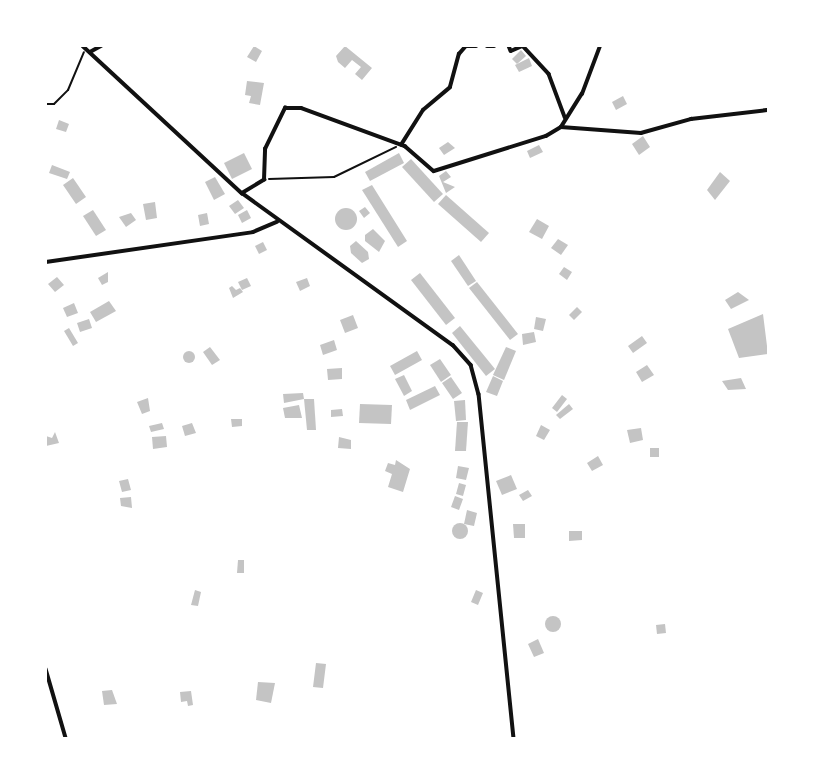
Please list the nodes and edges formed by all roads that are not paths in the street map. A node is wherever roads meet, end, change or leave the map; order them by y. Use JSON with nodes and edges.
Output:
{"nodes":[{"id":1,"x":101,"y":46,"type":"edge"},
{"id":2,"x":476,"y":46,"type":"edge"},
{"id":3,"x":487,"y":46,"type":"edge"},
{"id":4,"x":494,"y":46,"type":"edge"},
{"id":5,"x":509,"y":46,"type":"edge"},
{"id":6,"x":522,"y":46,"type":"edge"},
{"id":7,"x":600,"y":46,"type":"edge"},
{"id":8,"x":86,"y":49,"type":"edge"},
{"id":9,"x":768,"y":110,"type":"edge"},
{"id":10,"x":566,"y":118,"type":"junction"},
{"id":11,"x":561,"y":127,"type":"junction"},
{"id":12,"x":401,"y":145,"type":"junction"},
{"id":13,"x":242,"y":192,"type":"junction"},
{"id":14,"x":278,"y":221,"type":"junction"},
{"id":15,"x":46,"y":262,"type":"edge"},
{"id":16,"x":46,"y":669,"type":"edge"},
{"id":17,"x":66,"y":738,"type":"edge"},
{"id":18,"x":514,"y":738,"type":"edge"}],
"edges":[{"from":1,"to":8,"type":"street"},
{"from":2,"to":12,"type":"street"},
{"from":3,"to":4,"type":"street"},
{"from":5,"to":6,"type":"street"},
{"from":6,"to":10,"type":"street"},
{"from":7,"to":10,"type":"street"},
{"from":8,"to":13,"type":"street"},
{"from":9,"to":11,"type":"street"},
{"from":10,"to":11,"type":"street"},
{"from":11,"to":12,"type":"street"},
{"from":12,"to":13,"type":"street"},
{"from":13,"to":14,"type":"street"},
{"from":14,"to":15,"type":"street"},
{"from":14,"to":18,"type":"street"},
{"from":16,"to":17,"type":"street"}]}
